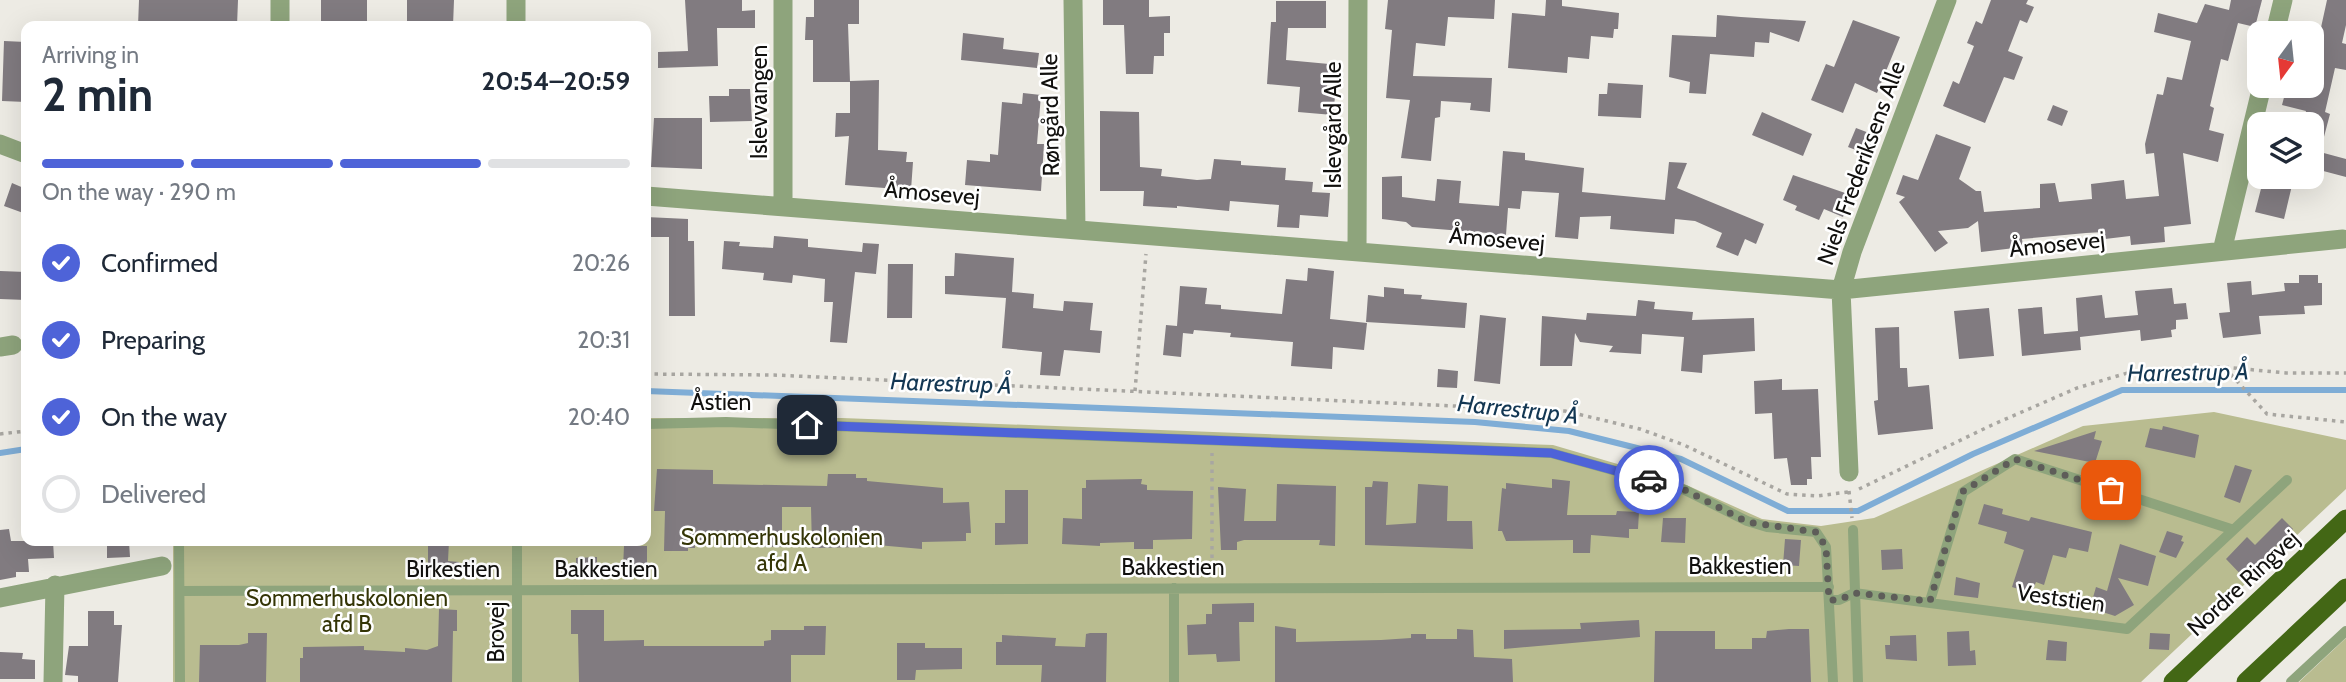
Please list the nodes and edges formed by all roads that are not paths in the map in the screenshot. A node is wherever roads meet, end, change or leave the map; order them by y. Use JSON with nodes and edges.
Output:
{"nodes":[{"id":1,"x":280,"y":0,"type":"edge"},
{"id":2,"x":516,"y":0,"type":"edge"},
{"id":3,"x":783,"y":0,"type":"edge"},
{"id":4,"x":1073,"y":0,"type":"edge"},
{"id":5,"x":1357,"y":0,"type":"edge"},
{"id":6,"x":1947,"y":0,"type":"edge"},
{"id":7,"x":2283,"y":0,"type":"edge"},
{"id":8,"x":280,"y":21,"type":"edge"},
{"id":9,"x":516,"y":21,"type":"edge"},
{"id":10,"x":2278,"y":21,"type":"edge"},
{"id":11,"x":2259,"y":98,"type":"edge"},
{"id":12,"x":0,"y":145,"type":"edge"},
{"id":13,"x":21,"y":151,"type":"edge"},
{"id":14,"x":651,"y":196,"type":"edge"},
{"id":15,"x":783,"y":204,"type":"junction"},
{"id":16,"x":1076,"y":229,"type":"junction"},
{"id":17,"x":2343,"y":239,"type":"dead end"},
{"id":18,"x":1357,"y":251,"type":"junction"},
{"id":19,"x":2222,"y":251,"type":"junction"},
{"id":20,"x":1842,"y":290,"type":"junction"},
{"id":21,"x":651,"y":424,"type":"edge"},
{"id":22,"x":1849,"y":472,"type":"dead end"},
{"id":23,"x":2287,"y":480,"type":"dead end"},
{"id":24,"x":2346,"y":519,"type":"edge"},
{"id":25,"x":2231,"y":529,"type":"junction"},
{"id":26,"x":1853,"y":530,"type":"dead end"},
{"id":27,"x":179,"y":546,"type":"edge"},
{"id":28,"x":517,"y":546,"type":"edge"},
{"id":29,"x":162,"y":566,"type":"dead end"},
{"id":30,"x":55,"y":585,"type":"junction"},
{"id":31,"x":1829,"y":587,"type":"junction"},
{"id":32,"x":1174,"y":588,"type":"junction"},
{"id":33,"x":2346,"y":588,"type":"edge"},
{"id":34,"x":517,"y":590,"type":"junction"},
{"id":35,"x":180,"y":591,"type":"junction"},
{"id":36,"x":1854,"y":593,"type":"junction"},
{"id":37,"x":0,"y":598,"type":"edge"},
{"id":38,"x":1829,"y":600,"type":"junction"},
{"id":39,"x":1930,"y":601,"type":"junction"},
{"id":40,"x":2346,"y":631,"type":"edge"},
{"id":41,"x":53,"y":682,"type":"edge"},
{"id":42,"x":180,"y":682,"type":"edge"},
{"id":43,"x":517,"y":682,"type":"edge"},
{"id":44,"x":1174,"y":682,"type":"edge"},
{"id":45,"x":1833,"y":682,"type":"edge"},
{"id":46,"x":1858,"y":682,"type":"edge"},
{"id":47,"x":2174,"y":682,"type":"edge"},
{"id":48,"x":2246,"y":682,"type":"edge"},
{"id":49,"x":2291,"y":682,"type":"edge"}],
"edges":[{"from":1,"to":8,"type":"street"},
{"from":2,"to":9,"type":"street"},
{"from":3,"to":15,"type":"street","name":"Islevvangen"},
{"from":4,"to":16,"type":"street","name":"Røngård Alle"},
{"from":5,"to":18,"type":"street","name":"Islevgård Alle"},
{"from":6,"to":20,"type":"street","name":"Niels Frederiksens Alle"},
{"from":7,"to":10,"type":"street"},
{"from":11,"to":19,"type":"street"},
{"from":12,"to":13,"type":"street"},
{"from":14,"to":15,"type":"street","name":"Åmosevej"},
{"from":15,"to":16,"type":"street","name":"Åmosevej"},
{"from":16,"to":18,"type":"street","name":"Åmosevej"},
{"from":17,"to":19,"type":"street","name":"Åmosevej"},
{"from":18,"to":20,"type":"street","name":"Åmosevej"},
{"from":19,"to":20,"type":"street","name":"Åmosevej"},
{"from":20,"to":22,"type":"street","name":"Niels Frederiksens Alle"},
{"from":21,"to":31,"type":"lane","name":"Åstien"},
{"from":23,"to":25,"type":"lane","name":"Veststien"},
{"from":24,"to":47,"type":"main road","name":"Nordre Ringvej"},
{"from":25,"to":39,"type":"lane","name":"Veststien"},
{"from":25,"to":39,"type":"lane"},
{"from":26,"to":36,"type":"lane"},
{"from":27,"to":35,"type":"lane"},
{"from":28,"to":34,"type":"lane","name":"Brovej"},
{"from":29,"to":30,"type":"street"},
{"from":30,"to":37,"type":"street"},
{"from":30,"to":41,"type":"street"},
{"from":31,"to":32,"type":"lane","name":"Bakkestien"},
{"from":31,"to":38,"type":"lane","name":"Åstien"},
{"from":32,"to":34,"type":"lane","name":"Bakkestien"},
{"from":32,"to":44,"type":"lane"},
{"from":33,"to":48,"type":"main road"},
{"from":34,"to":35,"type":"lane","name":"Birkestien"},
{"from":34,"to":43,"type":"lane","name":"Brovej"},
{"from":35,"to":42,"type":"lane"},
{"from":36,"to":38,"type":"lane","name":"Veststien"},
{"from":36,"to":39,"type":"lane","name":"Veststien"},
{"from":36,"to":46,"type":"lane"},
{"from":38,"to":45,"type":"lane","name":"Åstien"},
{"from":40,"to":49,"type":"lane"}]}
